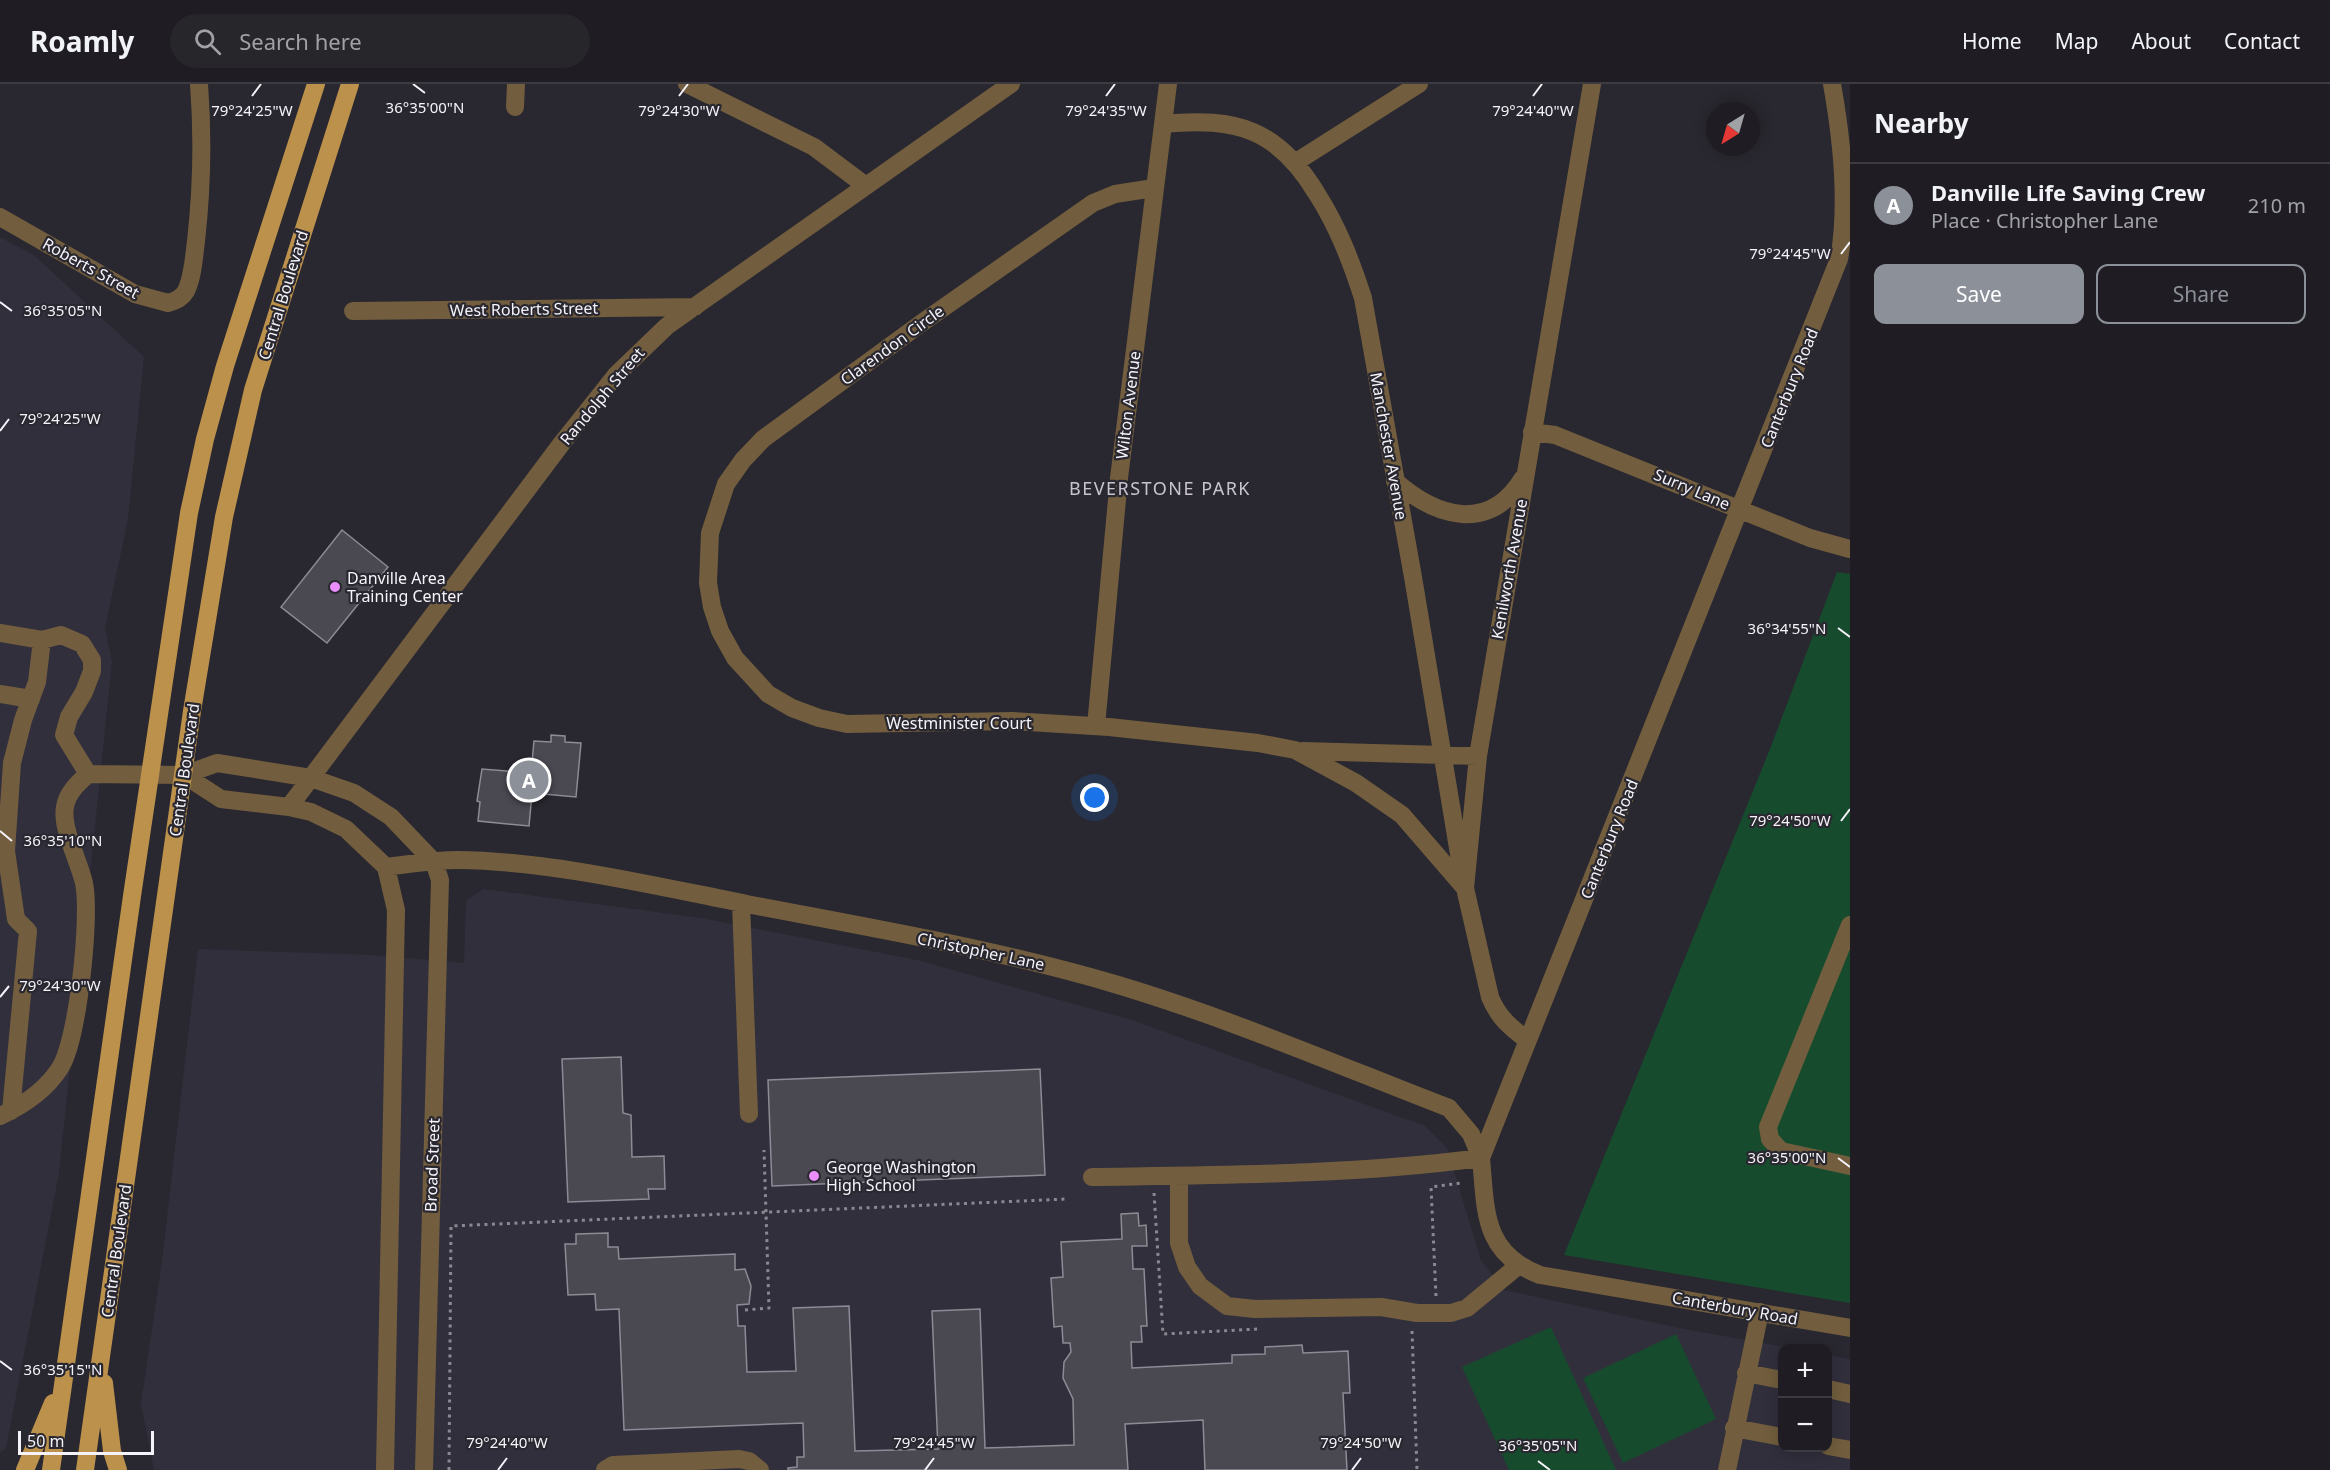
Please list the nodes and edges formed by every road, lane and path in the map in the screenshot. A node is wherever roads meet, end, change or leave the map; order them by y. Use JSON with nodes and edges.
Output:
{"nodes":[{"id":1,"x":199,"y":84,"type":"edge"},
{"id":2,"x":316,"y":84,"type":"edge"},
{"id":3,"x":350,"y":84,"type":"edge"},
{"id":4,"x":516,"y":84,"type":"edge"},
{"id":5,"x":687,"y":84,"type":"edge"},
{"id":6,"x":1011,"y":84,"type":"edge"},
{"id":7,"x":1168,"y":84,"type":"edge"},
{"id":8,"x":1419,"y":84,"type":"edge"},
{"id":9,"x":1592,"y":84,"type":"edge"},
{"id":10,"x":1832,"y":84,"type":"edge"},
{"id":11,"x":515,"y":107,"type":"dead end"},
{"id":12,"x":1162,"y":124,"type":"junction"},
{"id":13,"x":1296,"y":162,"type":"junction"},
{"id":14,"x":866,"y":186,"type":"junction"},
{"id":15,"x":1154,"y":188,"type":"junction"},
{"id":16,"x":0,"y":217,"type":"edge"},
{"id":17,"x":695,"y":307,"type":"junction"},
{"id":18,"x":353,"y":311,"type":"dead end"},
{"id":19,"x":1532,"y":432,"type":"junction"},
{"id":20,"x":1525,"y":475,"type":"junction"},
{"id":21,"x":1395,"y":481,"type":"junction"},
{"id":22,"x":1740,"y":510,"type":"junction"},
{"id":23,"x":1850,"y":549,"type":"edge"},
{"id":24,"x":708,"y":572,"type":"joint"},
{"id":25,"x":0,"y":633,"type":"edge"},
{"id":26,"x":42,"y":640,"type":"junction"},
{"id":27,"x":0,"y":694,"type":"edge"},
{"id":28,"x":31,"y":699,"type":"junction"},
{"id":29,"x":1096,"y":726,"type":"junction"},
{"id":30,"x":1295,"y":750,"type":"junction"},
{"id":31,"x":1478,"y":756,"type":"junction"},
{"id":32,"x":1443,"y":757,"type":"junction"},
{"id":33,"x":88,"y":774,"type":"junction"},
{"id":34,"x":150,"y":774,"type":"junction"},
{"id":35,"x":184,"y":775,"type":"junction"},
{"id":36,"x":311,"y":778,"type":"junction"},
{"id":37,"x":289,"y":807,"type":"junction"},
{"id":38,"x":3,"y":850,"type":"edge"},
{"id":39,"x":434,"y":862,"type":"junction"},
{"id":40,"x":386,"y":867,"type":"junction"},
{"id":41,"x":1465,"y":888,"type":"junction"},
{"id":42,"x":741,"y":903,"type":"junction"},
{"id":43,"x":8,"y":918,"type":"edge"},
{"id":44,"x":1850,"y":925,"type":"edge"},
{"id":45,"x":1527,"y":1040,"type":"junction"},
{"id":46,"x":6,"y":1114,"type":"edge"},
{"id":47,"x":749,"y":1114,"type":"dead end"},
{"id":48,"x":764,"y":1150,"type":"dead end"},
{"id":49,"x":1480,"y":1158,"type":"junction"},
{"id":50,"x":1850,"y":1166,"type":"edge"},
{"id":51,"x":1153,"y":1176,"type":"junction"},
{"id":52,"x":1092,"y":1177,"type":"dead end"},
{"id":53,"x":1179,"y":1178,"type":"junction"},
{"id":54,"x":1461,"y":1183,"type":"dead end"},
{"id":55,"x":1068,"y":1199,"type":"dead end"},
{"id":56,"x":766,"y":1212,"type":"junction"},
{"id":57,"x":1519,"y":1265,"type":"junction"},
{"id":58,"x":745,"y":1310,"type":"dead end"},
{"id":59,"x":1760,"y":1312,"type":"junction"},
{"id":60,"x":1436,"y":1314,"type":"junction"},
{"id":61,"x":1412,"y":1321,"type":"dead end"},
{"id":62,"x":1269,"y":1328,"type":"dead end"},
{"id":63,"x":1850,"y":1328,"type":"edge"},
{"id":64,"x":101,"y":1360,"type":"junction"},
{"id":65,"x":1746,"y":1373,"type":"junction"},
{"id":66,"x":64,"y":1376,"type":"junction"},
{"id":67,"x":1778,"y":1379,"type":"edge"},
{"id":68,"x":1832,"y":1390,"type":"edge"},
{"id":69,"x":1850,"y":1394,"type":"edge"},
{"id":70,"x":1734,"y":1428,"type":"junction"},
{"id":71,"x":1778,"y":1436,"type":"edge"},
{"id":72,"x":1832,"y":1447,"type":"edge"},
{"id":73,"x":1850,"y":1450,"type":"edge"},
{"id":74,"x":25,"y":1470,"type":"edge"},
{"id":75,"x":51,"y":1470,"type":"edge"},
{"id":76,"x":85,"y":1470,"type":"edge"},
{"id":77,"x":118,"y":1470,"type":"edge"},
{"id":78,"x":385,"y":1470,"type":"edge"},
{"id":79,"x":424,"y":1470,"type":"edge"},
{"id":80,"x":449,"y":1470,"type":"edge"},
{"id":81,"x":605,"y":1470,"type":"edge"},
{"id":82,"x":760,"y":1470,"type":"edge"},
{"id":83,"x":1417,"y":1470,"type":"edge"},
{"id":84,"x":1727,"y":1470,"type":"edge"}],
"edges":[{"from":1,"to":16,"type":"street","name":"Roberts Street"},
{"from":2,"to":34,"type":"main road","name":"Central Boulevard"},
{"from":3,"to":35,"type":"main road","name":"Central Boulevard"},
{"from":4,"to":11,"type":"street"},
{"from":5,"to":14,"type":"street"},
{"from":6,"to":14,"type":"street","name":"Randolph Street"},
{"from":7,"to":12,"type":"street","name":"Wilton Avenue"},
{"from":8,"to":13,"type":"street"},
{"from":9,"to":19,"type":"street","name":"Kenilworth Avenue"},
{"from":10,"to":22,"type":"street","name":"Canterbury Road"},
{"from":12,"to":13,"type":"street","name":"Manchester Avenue"},
{"from":12,"to":15,"type":"street","name":"Wilton Avenue"},
{"from":13,"to":21,"type":"street","name":"Manchester Avenue"},
{"from":14,"to":17,"type":"street","name":"Randolph Street"},
{"from":15,"to":24,"type":"street","name":"Clarendon Circle"},
{"from":15,"to":29,"type":"street","name":"Wilton Avenue"},
{"from":17,"to":18,"type":"street","name":"West Roberts Street"},
{"from":17,"to":36,"type":"street","name":"Randolph Street"},
{"from":19,"to":20,"type":"street","name":"Kenilworth Avenue"},
{"from":19,"to":22,"type":"street","name":"Surry Lane"},
{"from":20,"to":21,"type":"street"},
{"from":20,"to":31,"type":"street","name":"Kenilworth Avenue"},
{"from":21,"to":32,"type":"street","name":"Manchester Avenue"},
{"from":22,"to":23,"type":"street","name":"Surry Lane"},
{"from":22,"to":45,"type":"street","name":"Canterbury Road"},
{"from":24,"to":29,"type":"street","name":"Westminister Court"},
{"from":25,"to":26,"type":"street"},
{"from":26,"to":28,"type":"street"},
{"from":26,"to":33,"type":"street"},
{"from":27,"to":28,"type":"street"},
{"from":28,"to":38,"type":"street"},
{"from":29,"to":30,"type":"street","name":"Westminister Court"},
{"from":30,"to":32,"type":"street","name":"Westminister Court"},
{"from":30,"to":41,"type":"street","name":"Westminister Court"},
{"from":31,"to":32,"type":"street","name":"Westminister Court"},
{"from":31,"to":41,"type":"street","name":"Kenilworth Avenue"},
{"from":32,"to":41,"type":"street","name":"Manchester Avenue"},
{"from":33,"to":34,"type":"street"},
{"from":33,"to":46,"type":"street"},
{"from":34,"to":35,"type":"street"},
{"from":34,"to":66,"type":"main road","name":"Central Boulevard"},
{"from":35,"to":36,"type":"street"},
{"from":35,"to":37,"type":"street"},
{"from":35,"to":64,"type":"main road","name":"Central Boulevard"},
{"from":36,"to":37,"type":"street","name":"Randolph Street"},
{"from":36,"to":39,"type":"street"},
{"from":37,"to":40,"type":"street"},
{"from":38,"to":43,"type":"street"},
{"from":39,"to":40,"type":"street","name":"Christopher Lane"},
{"from":39,"to":42,"type":"street","name":"Christopher Lane"},
{"from":39,"to":79,"type":"street","name":"Broad Street"},
{"from":40,"to":78,"type":"street"},
{"from":41,"to":45,"type":"street","name":"Kenilworth Avenue"},
{"from":42,"to":47,"type":"street"},
{"from":42,"to":49,"type":"street","name":"Christopher Lane"},
{"from":43,"to":46,"type":"street"},
{"from":44,"to":50,"type":"street"},
{"from":45,"to":49,"type":"street","name":"Canterbury Road"},
{"from":48,"to":56,"type":"path"},
{"from":49,"to":53,"type":"street"},
{"from":49,"to":57,"type":"street","name":"Canterbury Road"},
{"from":51,"to":52,"type":"street"},
{"from":51,"to":53,"type":"street"},
{"from":51,"to":62,"type":"path"},
{"from":53,"to":60,"type":"street"},
{"from":54,"to":60,"type":"path"},
{"from":55,"to":56,"type":"path"},
{"from":56,"to":58,"type":"path"},
{"from":56,"to":80,"type":"path"},
{"from":57,"to":59,"type":"street","name":"Canterbury Road"},
{"from":57,"to":60,"type":"street"},
{"from":59,"to":63,"type":"street","name":"Canterbury Road"},
{"from":59,"to":65,"type":"street"},
{"from":61,"to":83,"type":"path"},
{"from":64,"to":76,"type":"main road","name":"Central Boulevard"},
{"from":64,"to":77,"type":"main road"},
{"from":65,"to":67,"type":"street"},
{"from":65,"to":70,"type":"street"},
{"from":66,"to":74,"type":"main road"},
{"from":66,"to":75,"type":"main road","name":"Central Boulevard"},
{"from":68,"to":69,"type":"street"},
{"from":70,"to":71,"type":"street"},
{"from":70,"to":84,"type":"street"},
{"from":72,"to":73,"type":"street"},
{"from":81,"to":82,"type":"street"}]}
